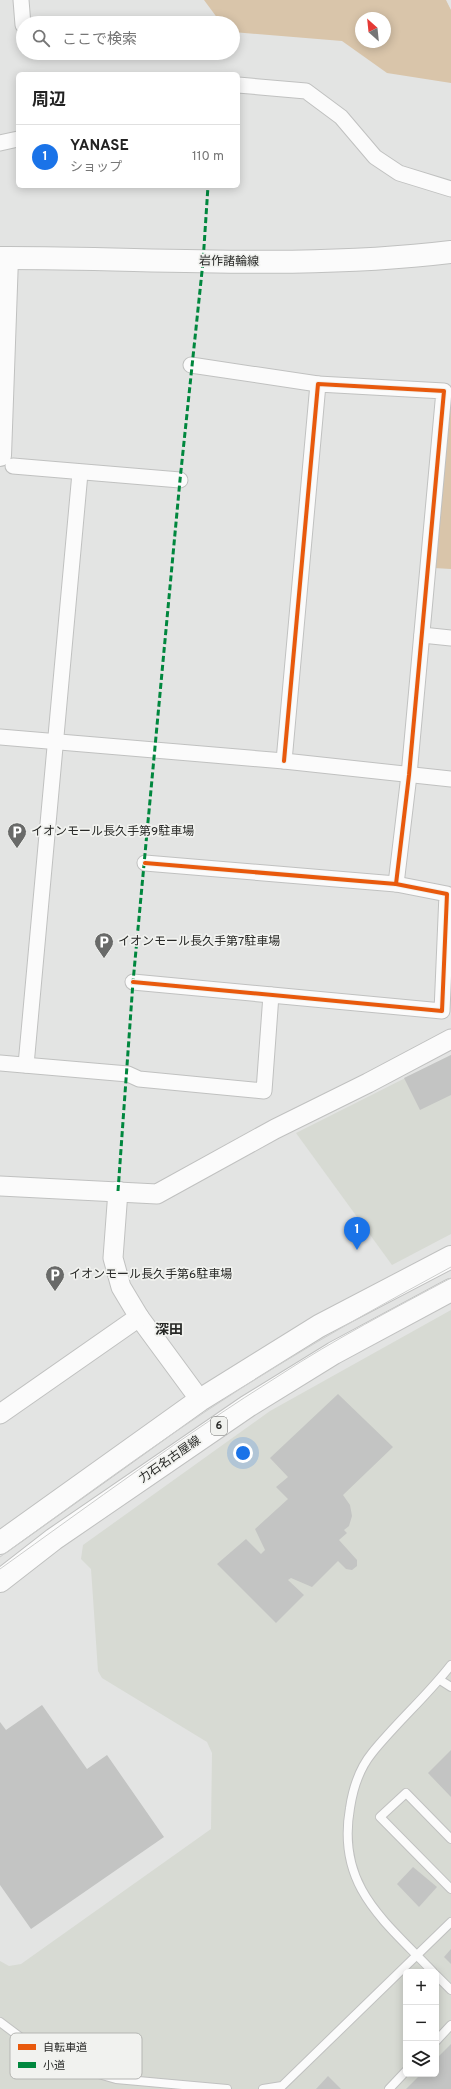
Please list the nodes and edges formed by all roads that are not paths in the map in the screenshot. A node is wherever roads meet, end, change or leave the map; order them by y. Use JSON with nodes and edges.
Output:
{"nodes":[{"id":1,"x":21,"y":0,"type":"edge"},
{"id":2,"x":22,"y":16,"type":"edge"},
{"id":3,"x":240,"y":85,"type":"edge"},
{"id":4,"x":16,"y":139,"type":"edge"},
{"id":5,"x":0,"y":143,"type":"edge"},
{"id":6,"x":451,"y":188,"type":"edge"},
{"id":7,"x":451,"y":252,"type":"edge"},
{"id":8,"x":3,"y":258,"type":"edge"},
{"id":9,"x":191,"y":365,"type":"dead end"},
{"id":10,"x":318,"y":384,"type":"junction"},
{"id":11,"x":7,"y":460,"type":"edge"},
{"id":12,"x":80,"y":473,"type":"junction"},
{"id":13,"x":180,"y":480,"type":"dead end"},
{"id":14,"x":422,"y":635,"type":"junction"},
{"id":15,"x":451,"y":638,"type":"edge"},
{"id":16,"x":0,"y":736,"type":"edge"},
{"id":17,"x":55,"y":742,"type":"junction"},
{"id":18,"x":284,"y":761,"type":"junction"},
{"id":19,"x":409,"y":775,"type":"junction"},
{"id":20,"x":451,"y":779,"type":"edge"},
{"id":21,"x":145,"y":863,"type":"dead end"},
{"id":22,"x":396,"y":884,"type":"junction"},
{"id":23,"x":449,"y":894,"type":"edge"},
{"id":24,"x":133,"y":982,"type":"dead end"},
{"id":25,"x":271,"y":995,"type":"junction"},
{"id":26,"x":451,"y":1039,"type":"edge"},
{"id":27,"x":0,"y":1063,"type":"edge"},
{"id":28,"x":26,"y":1065,"type":"junction"},
{"id":29,"x":0,"y":1186,"type":"edge"},
{"id":30,"x":118,"y":1191,"type":"junction"},
{"id":31,"x":451,"y":1257,"type":"edge"},
{"id":32,"x":451,"y":1290,"type":"edge"},
{"id":33,"x":139,"y":1317,"type":"junction"},
{"id":34,"x":200,"y":1400,"type":"junction"},
{"id":35,"x":0,"y":1414,"type":"edge"},
{"id":36,"x":0,"y":1543,"type":"edge"},
{"id":37,"x":0,"y":1581,"type":"edge"},
{"id":38,"x":451,"y":1665,"type":"edge"},
{"id":39,"x":440,"y":1680,"type":"junction"},
{"id":40,"x":451,"y":1687,"type":"edge"},
{"id":41,"x":451,"y":1839,"type":"edge"},
{"id":42,"x":449,"y":1884,"type":"edge"},
{"id":43,"x":451,"y":1922,"type":"edge"},
{"id":44,"x":417,"y":1955,"type":"junction"},
{"id":45,"x":430,"y":1969,"type":"edge"},
{"id":46,"x":439,"y":1978,"type":"edge"},
{"id":47,"x":451,"y":1990,"type":"edge"},
{"id":48,"x":0,"y":2022,"type":"edge"},
{"id":49,"x":451,"y":2026,"type":"edge"},
{"id":50,"x":15,"y":2033,"type":"edge"},
{"id":51,"x":439,"y":2038,"type":"edge"},
{"id":52,"x":403,"y":2074,"type":"edge"},
{"id":53,"x":116,"y":2079,"type":"edge"},
{"id":54,"x":227,"y":2089,"type":"edge"},
{"id":55,"x":263,"y":2089,"type":"edge"},
{"id":56,"x":388,"y":2089,"type":"edge"}],
"edges":[{"from":1,"to":2,"type":"street"},
{"from":3,"to":6,"type":"street"},
{"from":4,"to":5,"type":"street"},
{"from":7,"to":8,"type":"main road","name":"岩作諸輪線"},
{"from":8,"to":11,"type":"main road"},
{"from":9,"to":10,"type":"street"},
{"from":10,"to":14,"type":"street"},
{"from":10,"to":18,"type":"street"},
{"from":11,"to":12,"type":"street"},
{"from":12,"to":13,"type":"street"},
{"from":12,"to":17,"type":"street"},
{"from":14,"to":15,"type":"street"},
{"from":14,"to":19,"type":"street"},
{"from":16,"to":17,"type":"street"},
{"from":17,"to":18,"type":"street"},
{"from":17,"to":28,"type":"street"},
{"from":18,"to":19,"type":"street"},
{"from":19,"to":20,"type":"street"},
{"from":19,"to":22,"type":"street"},
{"from":21,"to":22,"type":"street"},
{"from":22,"to":23,"type":"street"},
{"from":23,"to":25,"type":"street"},
{"from":24,"to":25,"type":"street"},
{"from":25,"to":28,"type":"street"},
{"from":26,"to":30,"type":"street"},
{"from":27,"to":28,"type":"street"},
{"from":29,"to":30,"type":"street"},
{"from":30,"to":33,"type":"street"},
{"from":31,"to":34,"type":"main road"},
{"from":32,"to":37,"type":"main road","name":"力石名古屋線","number":"6"},
{"from":33,"to":34,"type":"street"},
{"from":33,"to":35,"type":"street"},
{"from":34,"to":36,"type":"main road"},
{"from":38,"to":39,"type":"lane"},
{"from":39,"to":40,"type":"lane"},
{"from":39,"to":44,"type":"lane"},
{"from":41,"to":42,"type":"lane"},
{"from":43,"to":44,"type":"lane"},
{"from":44,"to":45,"type":"lane"},
{"from":44,"to":55,"type":"lane"},
{"from":46,"to":47,"type":"lane"},
{"from":48,"to":50,"type":"lane"},
{"from":49,"to":51,"type":"lane"},
{"from":52,"to":56,"type":"lane"},
{"from":53,"to":54,"type":"lane"}]}
